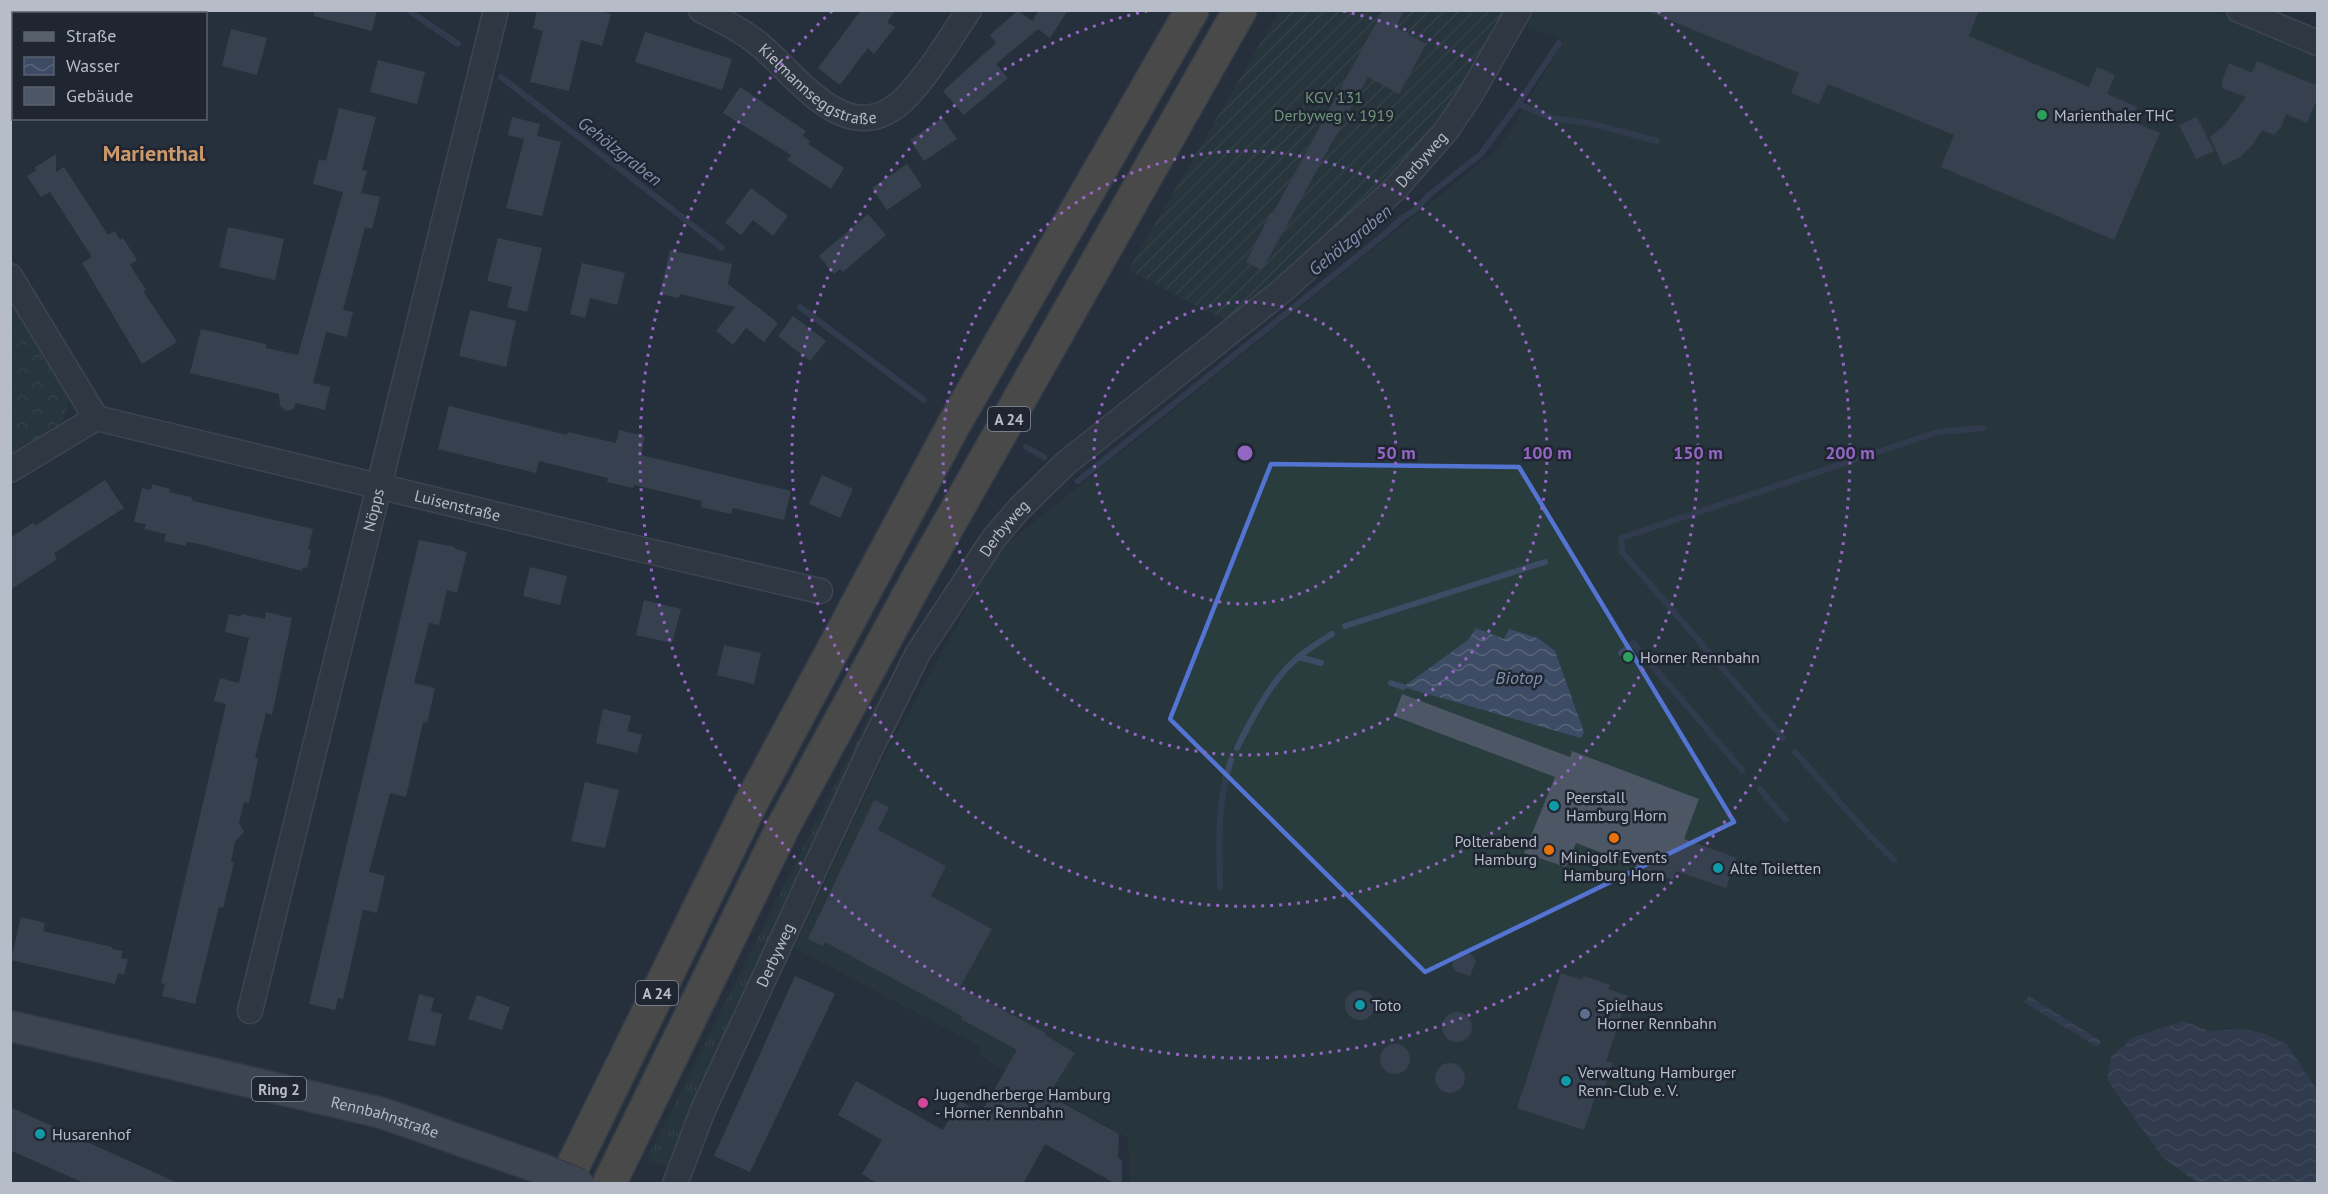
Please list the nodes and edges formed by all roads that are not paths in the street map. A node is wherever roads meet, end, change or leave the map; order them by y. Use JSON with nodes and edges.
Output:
{"nodes":[{"id":1,"x":496,"y":10,"type":"edge"},
{"id":2,"x":701,"y":10,"type":"edge"},
{"id":3,"x":969,"y":10,"type":"edge"},
{"id":4,"x":1192,"y":10,"type":"edge"},
{"id":5,"x":1240,"y":10,"type":"edge"},
{"id":6,"x":1519,"y":10,"type":"edge"},
{"id":7,"x":2239,"y":10,"type":"edge"},
{"id":8,"x":2318,"y":43,"type":"edge"},
{"id":9,"x":10,"y":276,"type":"edge"},
{"id":10,"x":96,"y":418,"type":"junction"},
{"id":11,"x":10,"y":470,"type":"edge"},
{"id":12,"x":380,"y":486,"type":"junction"},
{"id":13,"x":820,"y":591,"type":"dead end"},
{"id":14,"x":250,"y":1011,"type":"dead end"},
{"id":15,"x":10,"y":1026,"type":"edge"},
{"id":16,"x":553,"y":1176,"type":"edge"},
{"id":17,"x":579,"y":1184,"type":"edge"},
{"id":18,"x":609,"y":1184,"type":"edge"},
{"id":19,"x":675,"y":1184,"type":"edge"}],
"edges":[{"from":1,"to":12,"type":"street","name":"Nöpps"},
{"from":2,"to":3,"type":"street","name":"Kielmannseggstraße"},
{"from":4,"to":16,"type":"highway","number":"A 24"},
{"from":5,"to":18,"type":"highway","number":"A 24"},
{"from":6,"to":19,"type":"street","name":"Derbyweg"},
{"from":7,"to":8,"type":"street"},
{"from":9,"to":10,"type":"street"},
{"from":10,"to":11,"type":"street"},
{"from":10,"to":12,"type":"street","name":"Luisenstraße"},
{"from":12,"to":13,"type":"street","name":"Luisenstraße"},
{"from":12,"to":14,"type":"street","name":"Nöpps"},
{"from":15,"to":16,"type":"main road","name":"Rennbahnstraße","number":"Ring 2"},
{"from":16,"to":17,"type":"main road","name":"Rennbahnstraße","number":"Ring 2","bridge":true}]}
